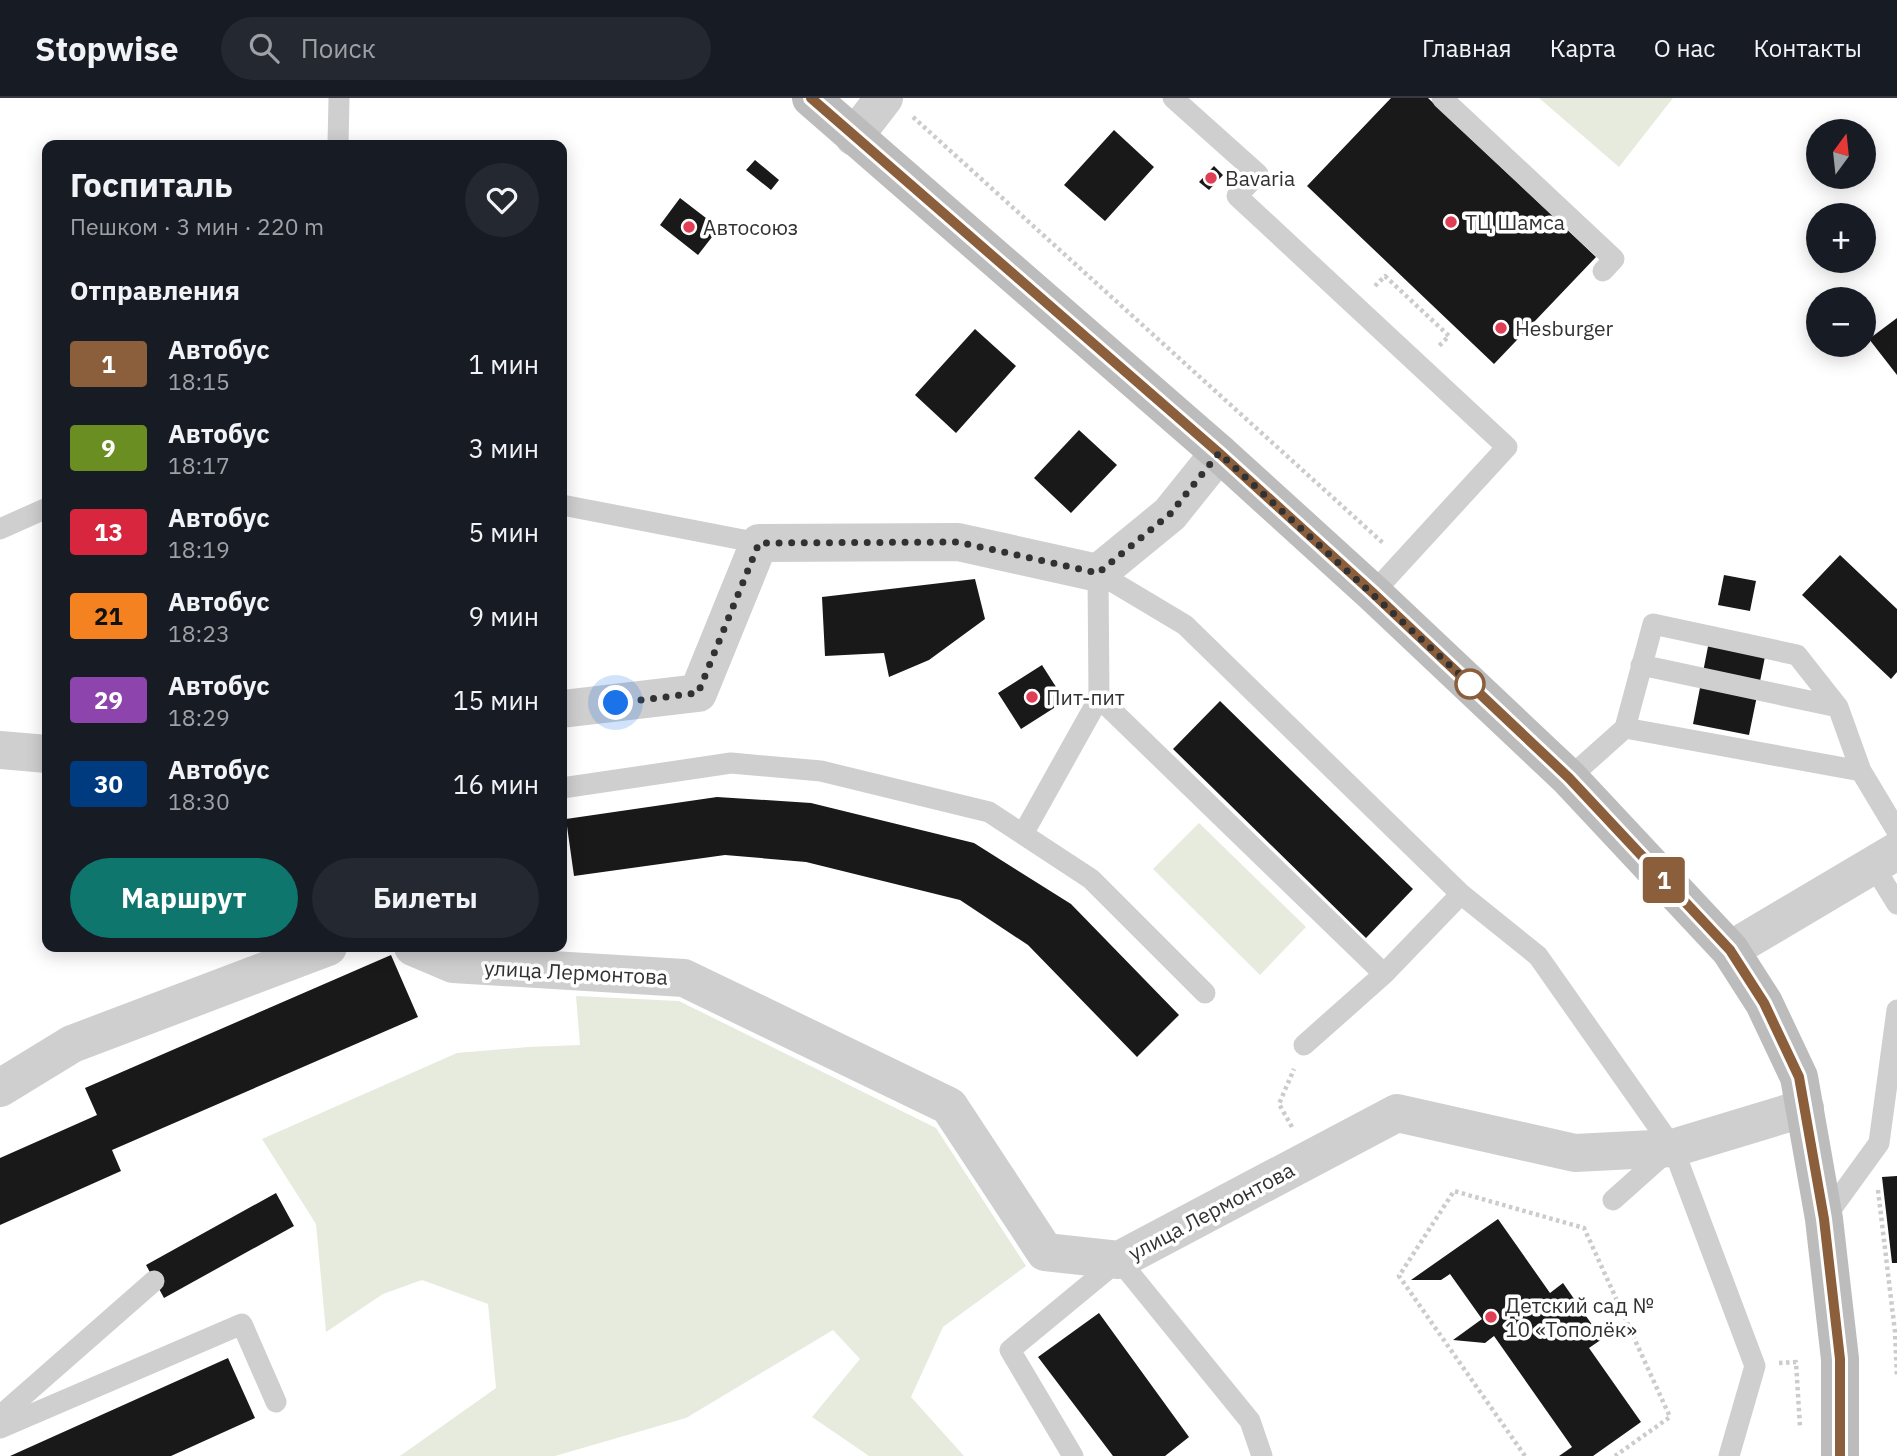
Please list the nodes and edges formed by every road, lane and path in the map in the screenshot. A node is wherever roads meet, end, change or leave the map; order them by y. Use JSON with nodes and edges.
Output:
{"nodes":[{"id":1,"x":340,"y":98,"type":"edge"},
{"id":2,"x":811,"y":98,"type":"edge"},
{"id":3,"x":1172,"y":98,"type":"edge"},
{"id":4,"x":1442,"y":98,"type":"edge"},
{"id":5,"x":898,"y":107,"type":"edge"},
{"id":6,"x":854,"y":137,"type":"junction"},
{"id":7,"x":338,"y":140,"type":"edge"},
{"id":8,"x":1603,"y":271,"type":"dead end"},
{"id":9,"x":1356,"y":307,"type":"junction"},
{"id":10,"x":1449,"y":336,"type":"dead end"},
{"id":11,"x":1219,"y":453,"type":"junction"},
{"id":12,"x":567,"y":506,"type":"edge"},
{"id":13,"x":42,"y":510,"type":"edge"},
{"id":14,"x":0,"y":529,"type":"edge"},
{"id":15,"x":1383,"y":542,"type":"dead end"},
{"id":16,"x":759,"y":543,"type":"junction"},
{"id":17,"x":1098,"y":573,"type":"junction"},
{"id":18,"x":1373,"y":593,"type":"junction"},
{"id":19,"x":1641,"y":665,"type":"junction"},
{"id":20,"x":1099,"y":698,"type":"junction"},
{"id":21,"x":1838,"y":707,"type":"junction"},
{"id":22,"x":567,"y":708,"type":"edge"},
{"id":23,"x":1625,"y":728,"type":"junction"},
{"id":24,"x":0,"y":751,"type":"edge"},
{"id":25,"x":42,"y":754,"type":"edge"},
{"id":26,"x":1861,"y":771,"type":"junction"},
{"id":27,"x":1569,"y":778,"type":"junction"},
{"id":28,"x":567,"y":787,"type":"edge"},
{"id":29,"x":1897,"y":831,"type":"edge"},
{"id":30,"x":1023,"y":834,"type":"junction"},
{"id":31,"x":1885,"y":858,"type":"edge"},
{"id":32,"x":1461,"y":894,"type":"junction"},
{"id":33,"x":1897,"y":904,"type":"edge"},
{"id":34,"x":1730,"y":950,"type":"junction"},
{"id":35,"x":315,"y":952,"type":"edge"},
{"id":36,"x":425,"y":952,"type":"edge"},
{"id":37,"x":1384,"y":974,"type":"junction"},
{"id":38,"x":1205,"y":993,"type":"dead end"},
{"id":39,"x":1897,"y":1010,"type":"edge"},
{"id":40,"x":1304,"y":1045,"type":"joint"},
{"id":41,"x":0,"y":1088,"type":"edge"},
{"id":42,"x":1805,"y":1108,"type":"junction"},
{"id":43,"x":1673,"y":1148,"type":"junction"},
{"id":44,"x":1870,"y":1156,"type":"junction"},
{"id":45,"x":1309,"y":1159,"type":"junction"},
{"id":46,"x":1613,"y":1200,"type":"dead end"},
{"id":47,"x":1824,"y":1219,"type":"junction"},
{"id":48,"x":1119,"y":1260,"type":"junction"},
{"id":49,"x":155,"y":1281,"type":"dead end"},
{"id":50,"x":1896,"y":1356,"type":"edge"},
{"id":51,"x":1796,"y":1362,"type":"dead end"},
{"id":52,"x":1897,"y":1377,"type":"edge"},
{"id":53,"x":276,"y":1402,"type":"dead end"},
{"id":54,"x":0,"y":1416,"type":"edge"},
{"id":55,"x":0,"y":1428,"type":"edge"},
{"id":56,"x":1801,"y":1429,"type":"dead end"},
{"id":57,"x":1073,"y":1456,"type":"edge"},
{"id":58,"x":1262,"y":1456,"type":"edge"},
{"id":59,"x":1525,"y":1456,"type":"edge"},
{"id":60,"x":1615,"y":1456,"type":"edge"},
{"id":61,"x":1729,"y":1456,"type":"edge"},
{"id":62,"x":1840,"y":1456,"type":"edge"}],
"edges":[{"from":1,"to":7,"type":"lane"},
{"from":2,"to":6,"type":"main road"},
{"from":3,"to":9,"type":"lane"},
{"from":4,"to":8,"type":"lane"},
{"from":5,"to":6,"type":"street"},
{"from":5,"to":15,"type":"path"},
{"from":6,"to":11,"type":"main road"},
{"from":9,"to":10,"type":"path"},
{"from":9,"to":18,"type":"lane"},
{"from":11,"to":17,"type":"street"},
{"from":11,"to":18,"type":"main road"},
{"from":12,"to":16,"type":"lane"},
{"from":13,"to":14,"type":"lane"},
{"from":16,"to":17,"type":"street"},
{"from":16,"to":22,"type":"street"},
{"from":17,"to":20,"type":"lane"},
{"from":17,"to":32,"type":"lane"},
{"from":18,"to":27,"type":"main road"},
{"from":19,"to":21,"type":"lane"},
{"from":19,"to":21,"type":"lane"},
{"from":19,"to":23,"type":"lane"},
{"from":20,"to":30,"type":"lane"},
{"from":20,"to":37,"type":"lane"},
{"from":21,"to":26,"type":"lane"},
{"from":23,"to":26,"type":"lane"},
{"from":23,"to":27,"type":"lane"},
{"from":24,"to":25,"type":"street"},
{"from":26,"to":29,"type":"lane"},
{"from":27,"to":34,"type":"main road"},
{"from":28,"to":30,"type":"lane"},
{"from":30,"to":38,"type":"lane"},
{"from":31,"to":33,"type":"lane"},
{"from":31,"to":34,"type":"street"},
{"from":32,"to":37,"type":"lane"},
{"from":32,"to":43,"type":"lane"},
{"from":34,"to":42,"type":"main road"},
{"from":35,"to":41,"type":"street"},
{"from":36,"to":48,"type":"street","name":"улица Лермонтова"},
{"from":37,"to":40,"type":"lane"},
{"from":39,"to":44,"type":"lane"},
{"from":40,"to":45,"type":"path"},
{"from":42,"to":43,"type":"street","name":"улица Лермонтова"},
{"from":42,"to":47,"type":"main road"},
{"from":43,"to":45,"type":"street","name":"улица Лермонтова"},
{"from":43,"to":46,"type":"lane"},
{"from":43,"to":61,"type":"lane"},
{"from":44,"to":47,"type":"lane"},
{"from":44,"to":50,"type":"path"},
{"from":45,"to":48,"type":"street","name":"улица Лермонтова"},
{"from":47,"to":62,"type":"main road"},
{"from":48,"to":57,"type":"lane"},
{"from":48,"to":58,"type":"lane"},
{"from":49,"to":54,"type":"lane"},
{"from":50,"to":52,"type":"path"},
{"from":51,"to":56,"type":"path"},
{"from":53,"to":55,"type":"lane"},
{"from":59,"to":60,"type":"path"}]}
